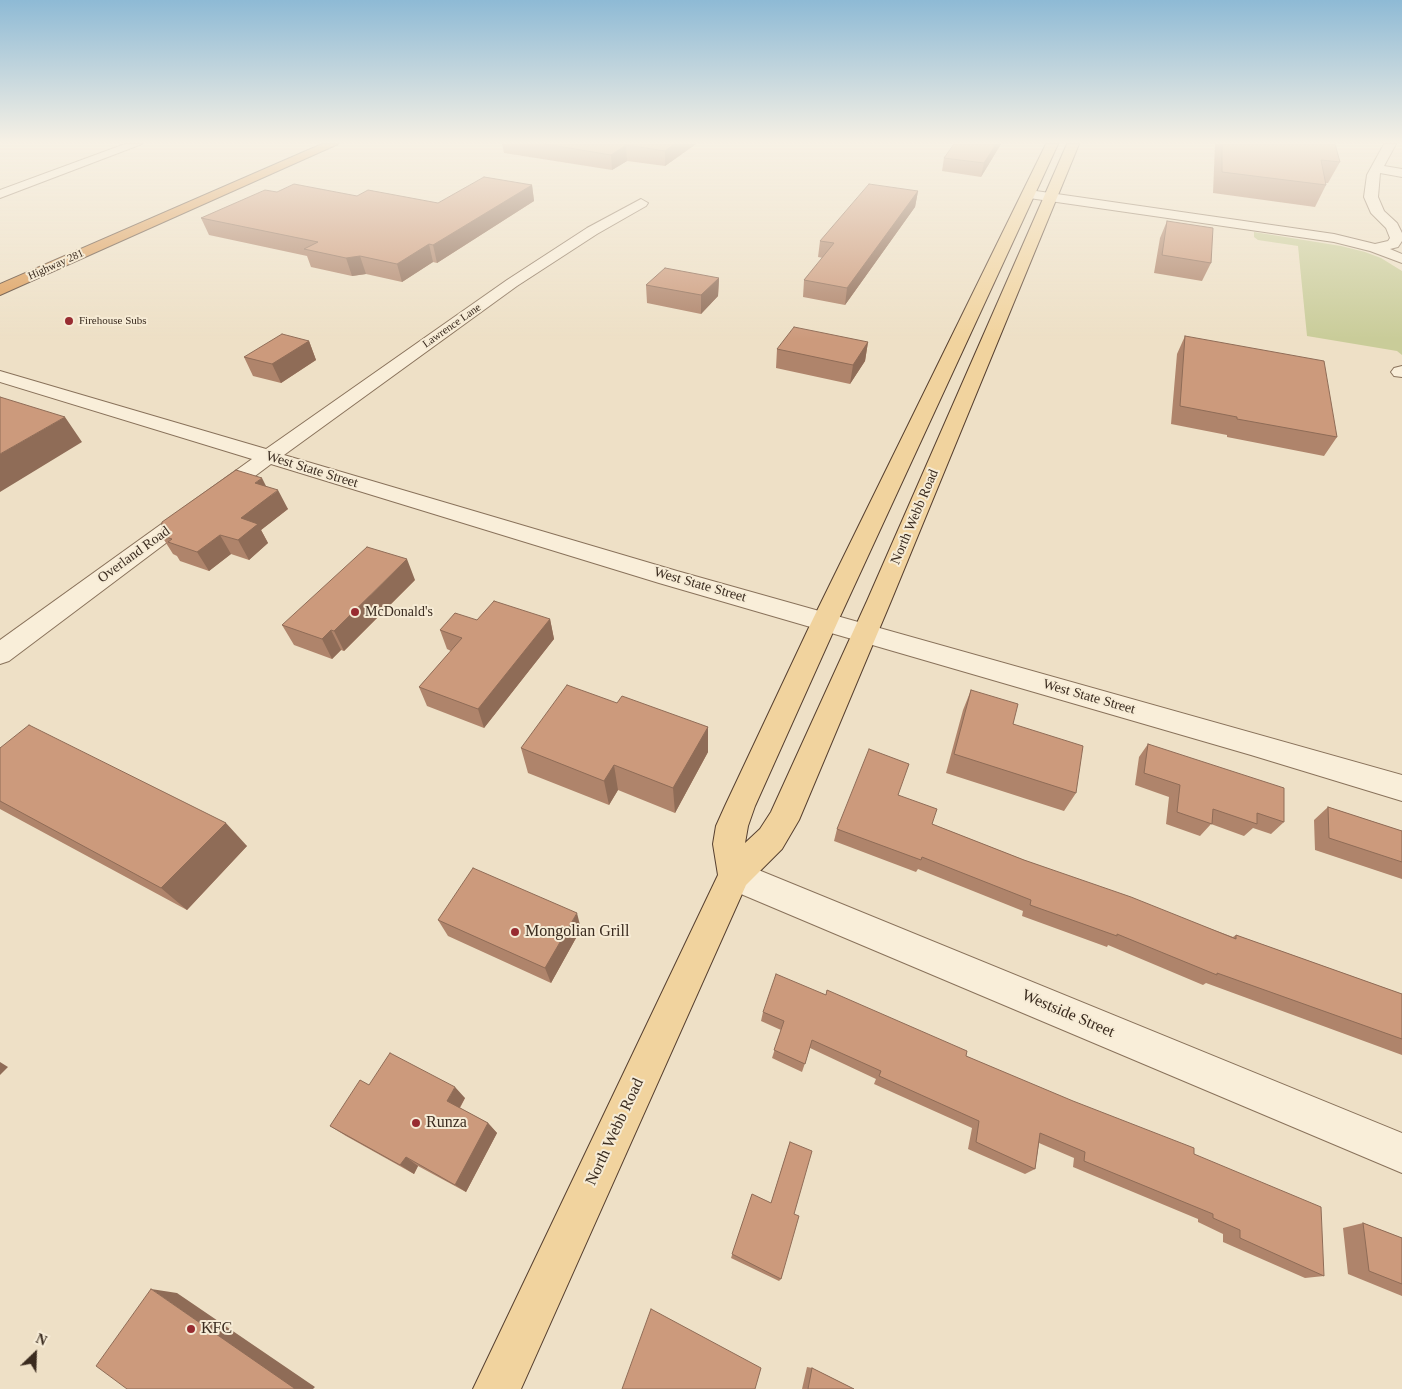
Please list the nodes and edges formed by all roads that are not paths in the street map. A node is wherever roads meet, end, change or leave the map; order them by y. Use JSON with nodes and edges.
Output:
{"nodes":[{"id":1,"x":157,"y":209,"type":"edge"},
{"id":2,"x":185,"y":209,"type":"edge"},
{"id":3,"x":631,"y":209,"type":"edge"},
{"id":4,"x":1023,"y":209,"type":"edge"},
{"id":5,"x":1045,"y":209,"type":"edge"},
{"id":6,"x":1133,"y":209,"type":"edge"},
{"id":7,"x":1376,"y":209,"type":"edge"},
{"id":8,"x":1378,"y":213,"type":"junction"},
{"id":9,"x":1369,"y":230,"type":"junction"},
{"id":10,"x":1309,"y":234,"type":"junction"},
{"id":11,"x":1399,"y":238,"type":"edge"},
{"id":12,"x":1375,"y":248,"type":"junction"},
{"id":13,"x":1402,"y":259,"type":"edge"},
{"id":14,"x":0,"y":276,"type":"edge"},
{"id":15,"x":0,"y":290,"type":"edge"},
{"id":16,"x":0,"y":376,"type":"edge"},
{"id":17,"x":268,"y":457,"type":"junction"},
{"id":18,"x":825,"y":621,"type":"junction"},
{"id":19,"x":866,"y":633,"type":"junction"},
{"id":20,"x":0,"y":654,"type":"edge"},
{"id":21,"x":1402,"y":788,"type":"edge"},
{"id":22,"x":734,"y":875,"type":"junction"},
{"id":23,"x":1402,"y":1153,"type":"edge"},
{"id":24,"x":497,"y":1389,"type":"edge"}],
"edges":[{"from":1,"to":14,"type":"highway","name":"Highway 281"},
{"from":2,"to":15,"type":"highway","name":"Highway 281"},
{"from":3,"to":17,"type":"street","name":"Lawrence Lane"},
{"from":4,"to":18,"type":"main road"},
{"from":5,"to":19,"type":"main road","name":"North Webb Road"},
{"from":6,"to":10,"type":"street"},
{"from":7,"to":8,"type":"street"},
{"from":8,"to":9,"type":"street"},
{"from":8,"to":11,"type":"street"},
{"from":9,"to":10,"type":"street"},
{"from":9,"to":12,"type":"street"},
{"from":10,"to":12,"type":"street"},
{"from":11,"to":12,"type":"street"},
{"from":12,"to":13,"type":"street"},
{"from":16,"to":17,"type":"street","name":"West State Street"},
{"from":17,"to":18,"type":"street","name":"West State Street"},
{"from":17,"to":20,"type":"street","name":"Overland Road"},
{"from":18,"to":19,"type":"street","name":"West State Street"},
{"from":18,"to":22,"type":"main road"},
{"from":19,"to":21,"type":"street","name":"West State Street"},
{"from":19,"to":22,"type":"main road","name":"North Webb Road"},
{"from":22,"to":23,"type":"street","name":"Westside Street"},
{"from":22,"to":24,"type":"main road","name":"North Webb Road"}]}
